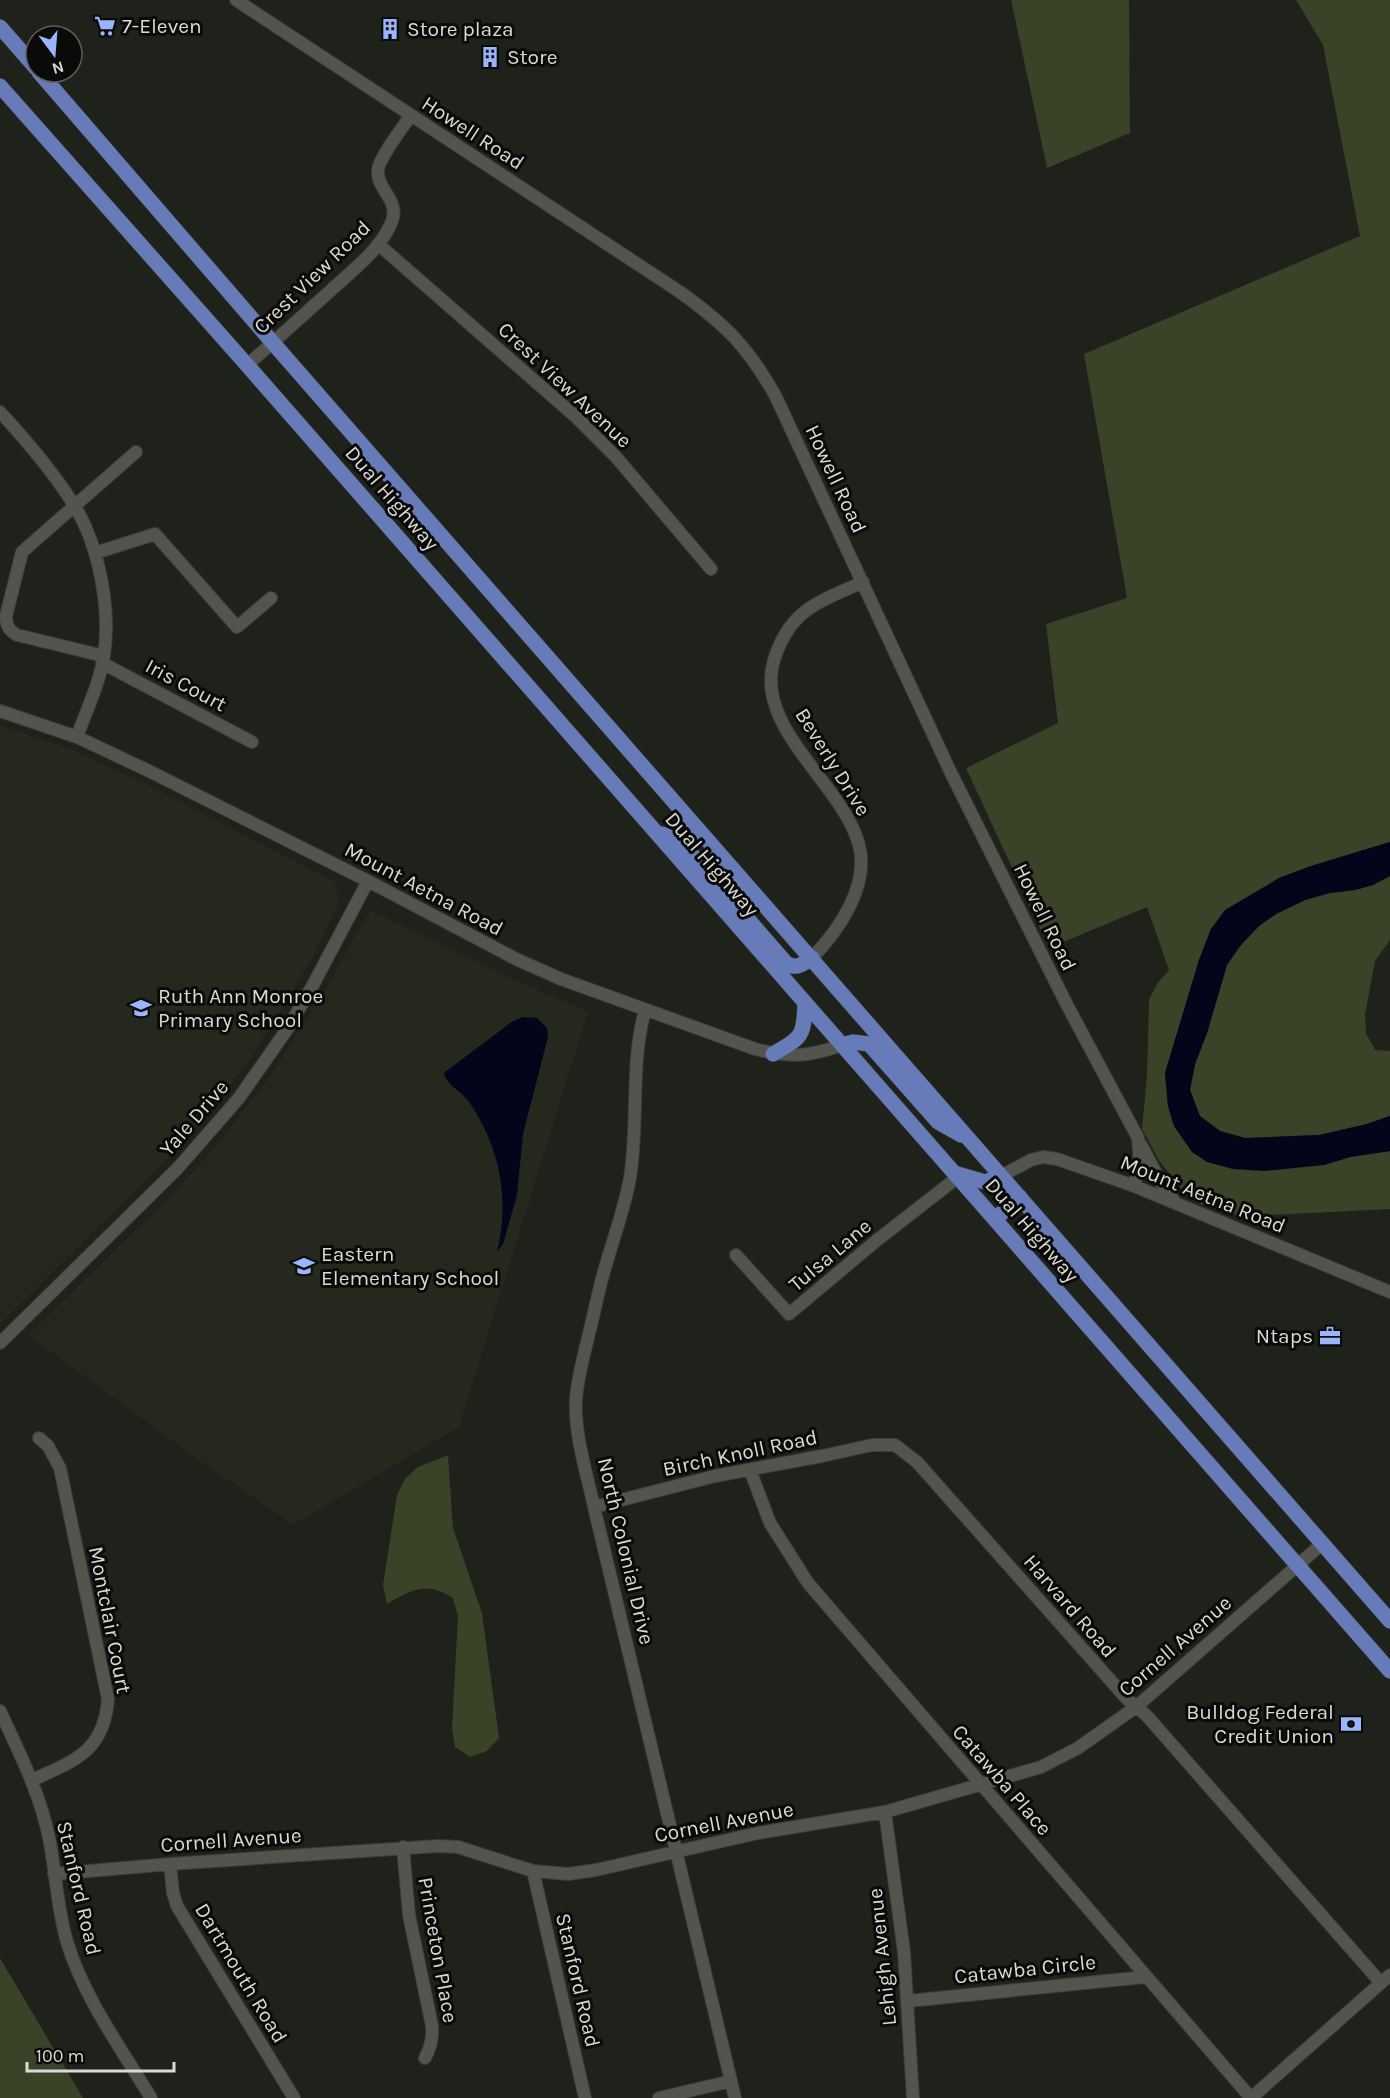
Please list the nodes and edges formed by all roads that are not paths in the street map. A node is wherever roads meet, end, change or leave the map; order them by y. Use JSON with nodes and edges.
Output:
{"nodes":[{"id":1,"x":236,"y":0,"type":"edge"},
{"id":2,"x":0,"y":27,"type":"edge"},
{"id":3,"x":24,"y":54,"type":"edge"},
{"id":4,"x":49,"y":84,"type":"edge"},
{"id":5,"x":0,"y":86,"type":"edge"},
{"id":6,"x":411,"y":115,"type":"junction"},
{"id":7,"x":378,"y":244,"type":"junction"},
{"id":8,"x":273,"y":343,"type":"junction"},
{"id":9,"x":247,"y":365,"type":"junction"},
{"id":10,"x":0,"y":412,"type":"edge"},
{"id":11,"x":136,"y":452,"type":"dead end"},
{"id":12,"x":75,"y":506,"type":"junction"},
{"id":13,"x":95,"y":553,"type":"junction"},
{"id":14,"x":711,"y":569,"type":"dead end"},
{"id":15,"x":862,"y":582,"type":"junction"},
{"id":16,"x":271,"y":598,"type":"dead end"},
{"id":17,"x":103,"y":659,"type":"junction"},
{"id":18,"x":0,"y":711,"type":"edge"},
{"id":19,"x":76,"y":738,"type":"junction"},
{"id":20,"x":252,"y":742,"type":"dead end"},
{"id":21,"x":655,"y":830,"type":"junction"},
{"id":22,"x":368,"y":881,"type":"junction"},
{"id":23,"x":812,"y":958,"type":"junction"},
{"id":24,"x":805,"y":1003,"type":"junction"},
{"id":25,"x":645,"y":1010,"type":"junction"},
{"id":26,"x":843,"y":1045,"type":"junction"},
{"id":27,"x":773,"y":1054,"type":"junction"},
{"id":28,"x":1138,"y":1138,"type":"junction"},
{"id":29,"x":974,"y":1143,"type":"junction"},
{"id":30,"x":956,"y":1175,"type":"junction"},
{"id":31,"x":1001,"y":1176,"type":"junction"},
{"id":32,"x":1134,"y":1186,"type":"junction"},
{"id":33,"x":1020,"y":1197,"type":"junction"},
{"id":34,"x":1175,"y":1203,"type":"junction"},
{"id":35,"x":995,"y":1219,"type":"junction"},
{"id":36,"x":735,"y":1256,"type":"dead end"},
{"id":37,"x":1390,"y":1292,"type":"edge"},
{"id":38,"x":0,"y":1343,"type":"edge"},
{"id":39,"x":39,"y":1438,"type":"dead end"},
{"id":40,"x":895,"y":1445,"type":"joint"},
{"id":41,"x":750,"y":1470,"type":"junction"},
{"id":42,"x":594,"y":1508,"type":"junction"},
{"id":43,"x":1323,"y":1543,"type":"junction"},
{"id":44,"x":1296,"y":1565,"type":"junction"},
{"id":45,"x":1390,"y":1621,"type":"edge"},
{"id":46,"x":1390,"y":1671,"type":"edge"},
{"id":47,"x":1136,"y":1707,"type":"junction"},
{"id":48,"x":0,"y":1711,"type":"edge"},
{"id":49,"x":32,"y":1779,"type":"junction"},
{"id":50,"x":981,"y":1785,"type":"junction"},
{"id":51,"x":885,"y":1812,"type":"junction"},
{"id":52,"x":403,"y":1847,"type":"junction"},
{"id":53,"x":677,"y":1850,"type":"junction"},
{"id":54,"x":170,"y":1863,"type":"junction"},
{"id":55,"x":533,"y":1871,"type":"junction"},
{"id":56,"x":54,"y":1874,"type":"junction"},
{"id":57,"x":1145,"y":1977,"type":"junction"},
{"id":58,"x":1385,"y":1979,"type":"edge"},
{"id":59,"x":908,"y":2001,"type":"junction"},
{"id":60,"x":425,"y":2058,"type":"dead end"},
{"id":61,"x":731,"y":2081,"type":"junction"},
{"id":62,"x":152,"y":2098,"type":"edge"},
{"id":63,"x":294,"y":2098,"type":"edge"},
{"id":64,"x":585,"y":2098,"type":"edge"},
{"id":65,"x":659,"y":2098,"type":"edge"},
{"id":66,"x":735,"y":2098,"type":"edge"},
{"id":67,"x":913,"y":2098,"type":"edge"},
{"id":68,"x":1251,"y":2098,"type":"edge"}],
"edges":[{"from":1,"to":6,"type":"street","name":"Howell Road"},
{"from":2,"to":3,"type":"main road"},
{"from":4,"to":8,"type":"main road","name":"Dual Highway"},
{"from":5,"to":9,"type":"main road","name":"Dual Highway"},
{"from":6,"to":7,"type":"street","name":"Crest View Road"},
{"from":6,"to":15,"type":"street","name":"Howell Road"},
{"from":7,"to":8,"type":"street","name":"Crest View Road"},
{"from":7,"to":14,"type":"street","name":"Crest View Avenue"},
{"from":8,"to":9,"type":"street","name":"Crest View Road"},
{"from":8,"to":23,"type":"main road","name":"Dual Highway"},
{"from":9,"to":21,"type":"main road","name":"Dual Highway"},
{"from":10,"to":12,"type":"street"},
{"from":11,"to":12,"type":"street"},
{"from":12,"to":13,"type":"street"},
{"from":12,"to":17,"type":"street","name":"Iris Court"},
{"from":13,"to":16,"type":"street"},
{"from":13,"to":17,"type":"street"},
{"from":15,"to":23,"type":"street","name":"Beverly Drive"},
{"from":15,"to":28,"type":"street","name":"Howell Road"},
{"from":17,"to":19,"type":"street"},
{"from":17,"to":20,"type":"street","name":"Iris Court"},
{"from":18,"to":19,"type":"street","name":"Mount Aetna Road"},
{"from":19,"to":22,"type":"street","name":"Mount Aetna Road"},
{"from":21,"to":23,"type":"main road"},
{"from":21,"to":24,"type":"main road","name":"Dual Highway"},
{"from":22,"to":25,"type":"street","name":"Mount Aetna Road"},
{"from":22,"to":38,"type":"street","name":"Yale Drive"},
{"from":23,"to":29,"type":"main road","name":"Dual Highway"},
{"from":24,"to":26,"type":"main road","name":"Dual Highway"},
{"from":24,"to":27,"type":"main road"},
{"from":25,"to":27,"type":"street","name":"Mount Aetna Road"},
{"from":25,"to":42,"type":"street","name":"North Colonial Drive"},
{"from":26,"to":27,"type":"street","name":"Mount Aetna Road"},
{"from":26,"to":29,"type":"main road"},
{"from":26,"to":30,"type":"main road","name":"Dual Highway"},
{"from":28,"to":32,"type":"street","name":"Howell Road"},
{"from":28,"to":34,"type":"street"},
{"from":29,"to":31,"type":"main road","name":"Dual Highway"},
{"from":30,"to":31,"type":"main road"},
{"from":30,"to":35,"type":"main road","name":"Dual Highway"},
{"from":30,"to":36,"type":"street","name":"Tulsa Lane"},
{"from":31,"to":32,"type":"street","name":"Mount Aetna Road"},
{"from":31,"to":33,"type":"main road","name":"Dual Highway"},
{"from":32,"to":34,"type":"street","name":"Mount Aetna Road"},
{"from":33,"to":35,"type":"main road"},
{"from":33,"to":43,"type":"main road","name":"Dual Highway"},
{"from":34,"to":37,"type":"street","name":"Mount Aetna Road"},
{"from":35,"to":44,"type":"main road","name":"Dual Highway"},
{"from":39,"to":49,"type":"street","name":"Montclair Court"},
{"from":40,"to":41,"type":"street","name":"Birch Knoll Road"},
{"from":40,"to":47,"type":"street","name":"Harvard Road"},
{"from":41,"to":42,"type":"street","name":"Birch Knoll Road"},
{"from":41,"to":50,"type":"street","name":"Catawba Place"},
{"from":42,"to":53,"type":"street","name":"North Colonial Drive"},
{"from":43,"to":44,"type":"street","name":"Cornell Avenue"},
{"from":43,"to":45,"type":"main road","name":"Dual Highway"},
{"from":44,"to":46,"type":"main road","name":"Dual Highway"},
{"from":44,"to":47,"type":"street","name":"Cornell Avenue"},
{"from":47,"to":50,"type":"street","name":"Cornell Avenue"},
{"from":47,"to":58,"type":"street","name":"Harvard Road"},
{"from":48,"to":49,"type":"street","name":"Stanford Road"},
{"from":49,"to":56,"type":"street","name":"Stanford Road"},
{"from":50,"to":51,"type":"street","name":"Cornell Avenue"},
{"from":50,"to":57,"type":"street","name":"Catawba Place"},
{"from":51,"to":53,"type":"street","name":"Cornell Avenue"},
{"from":51,"to":59,"type":"street","name":"Lehigh Avenue"},
{"from":52,"to":54,"type":"street","name":"Cornell Avenue"},
{"from":52,"to":55,"type":"street","name":"Cornell Avenue"},
{"from":52,"to":60,"type":"street","name":"Princeton Place"},
{"from":53,"to":55,"type":"street","name":"Cornell Avenue"},
{"from":53,"to":61,"type":"street","name":"North Colonial Drive"},
{"from":54,"to":56,"type":"street","name":"Cornell Avenue"},
{"from":54,"to":63,"type":"street","name":"Dartmouth Road"},
{"from":55,"to":64,"type":"street","name":"Stanford Road"},
{"from":56,"to":62,"type":"street","name":"Stanford Road"},
{"from":57,"to":59,"type":"street","name":"Catawba Circle"},
{"from":57,"to":68,"type":"street","name":"Catawba Place"},
{"from":58,"to":68,"type":"street"},
{"from":59,"to":67,"type":"street","name":"Lehigh Avenue"},
{"from":61,"to":65,"type":"street"},
{"from":61,"to":66,"type":"street","name":"North Colonial Drive"}]}
